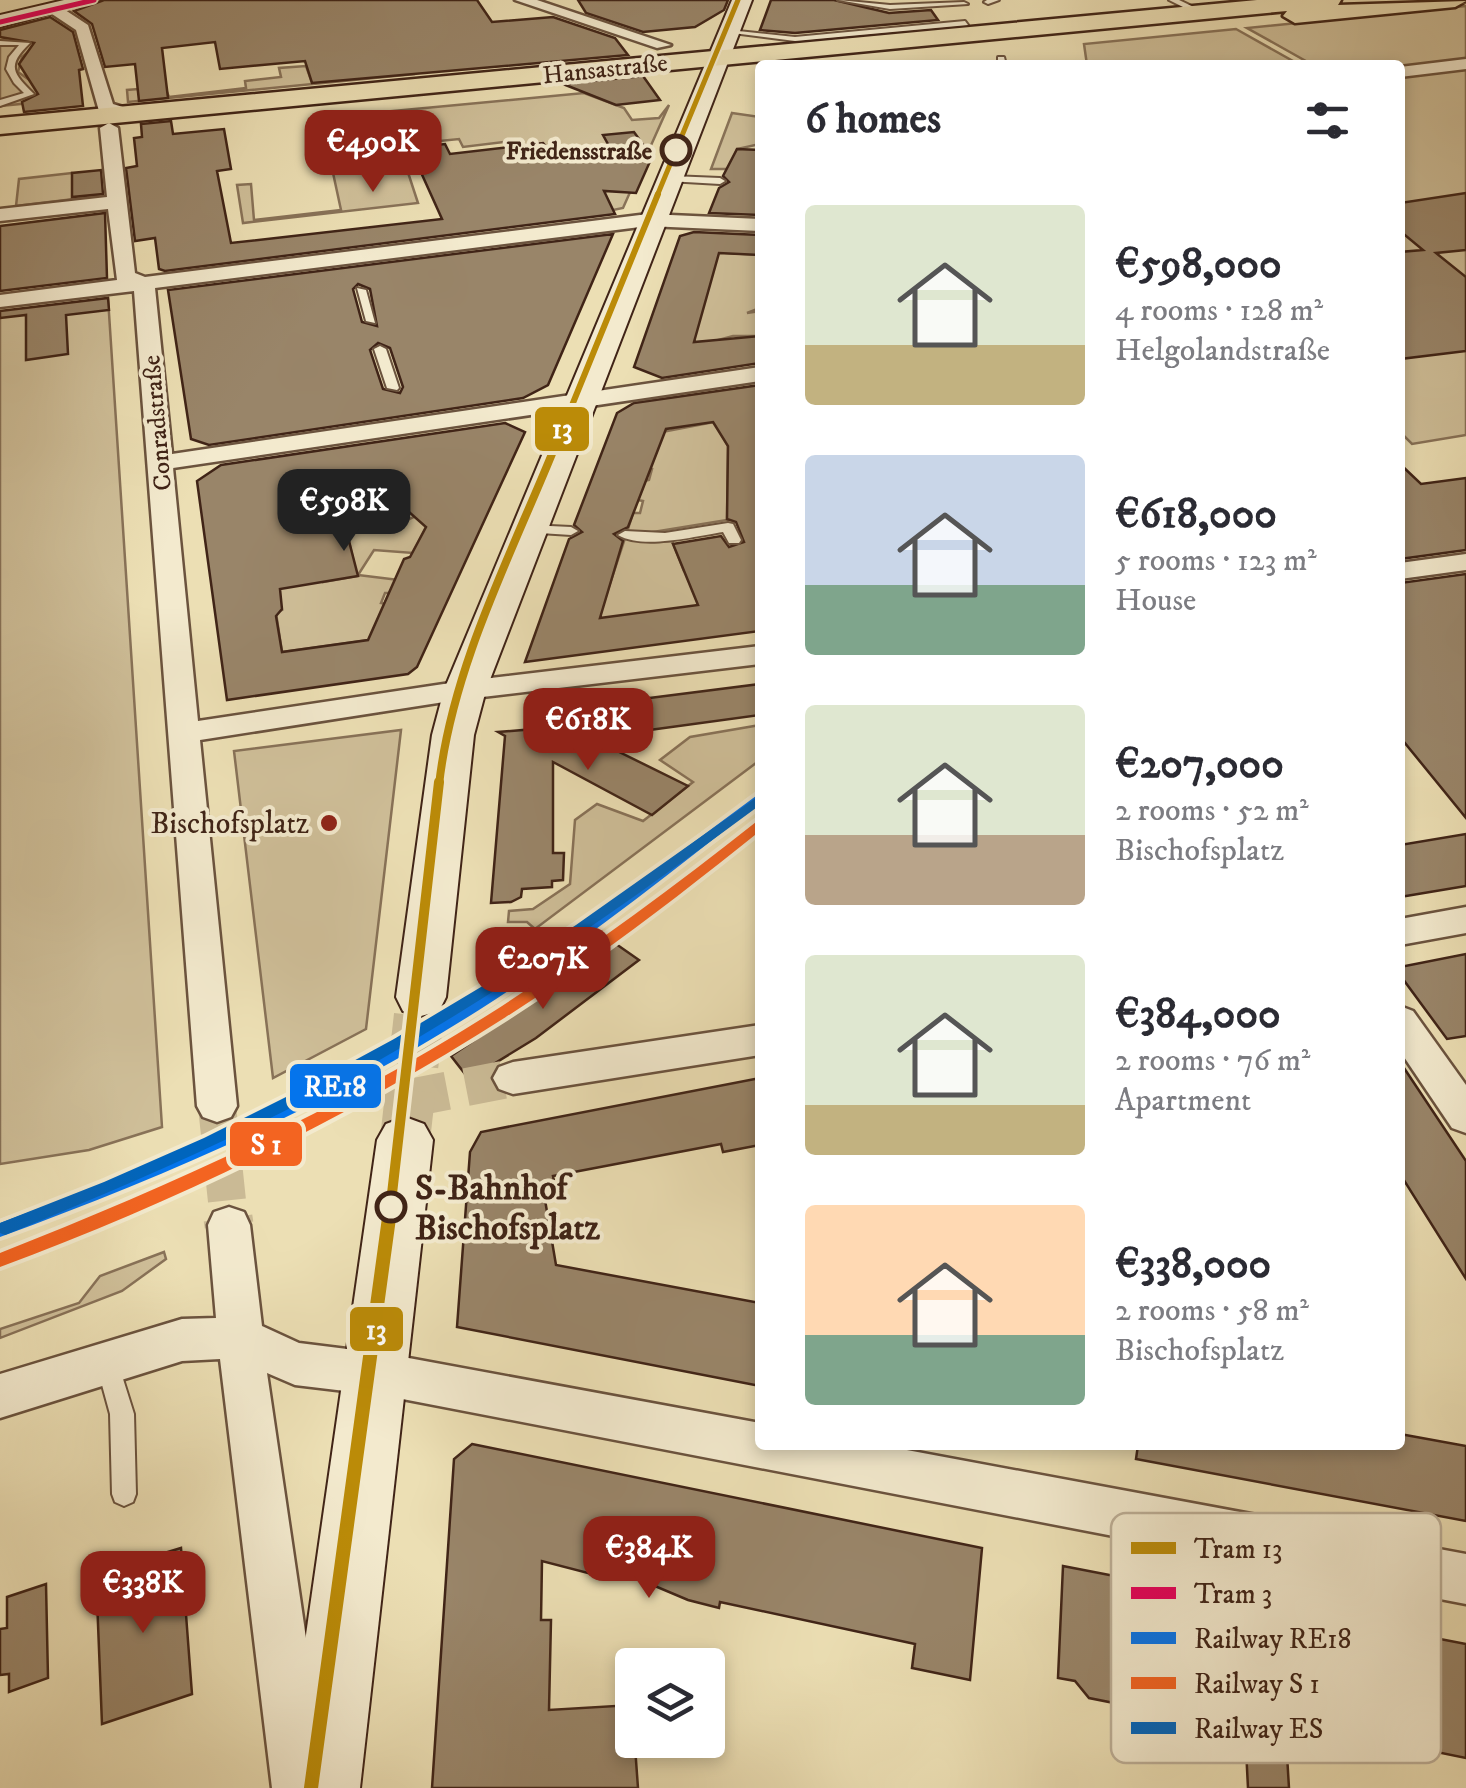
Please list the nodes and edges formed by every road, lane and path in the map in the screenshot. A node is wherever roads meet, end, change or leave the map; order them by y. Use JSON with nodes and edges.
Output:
{"nodes":[{"id":1,"x":90,"y":0,"type":"edge"},
{"id":2,"x":522,"y":0,"type":"edge"},
{"id":3,"x":742,"y":0,"type":"edge"},
{"id":4,"x":842,"y":0,"type":"edge"},
{"id":5,"x":1173,"y":0,"type":"edge"},
{"id":6,"x":1330,"y":0,"type":"edge"},
{"id":7,"x":1456,"y":0,"type":"edge"},
{"id":8,"x":964,"y":4,"type":"dead end"},
{"id":9,"x":941,"y":6,"type":"junction"},
{"id":10,"x":54,"y":8,"type":"junction"},
{"id":11,"x":1198,"y":11,"type":"junction"},
{"id":12,"x":0,"y":21,"type":"edge"},
{"id":13,"x":971,"y":27,"type":"junction"},
{"id":14,"x":0,"y":43,"type":"edge"},
{"id":15,"x":662,"y":45,"type":"dead end"},
{"id":16,"x":721,"y":53,"type":"junction"},
{"id":17,"x":822,"y":60,"type":"edge"},
{"id":18,"x":755,"y":64,"type":"edge"},
{"id":19,"x":1466,"y":64,"type":"edge"},
{"id":20,"x":1405,"y":71,"type":"edge"},
{"id":21,"x":0,"y":102,"type":"edge"},
{"id":22,"x":118,"y":121,"type":"junction"},
{"id":23,"x":0,"y":126,"type":"edge"},
{"id":24,"x":0,"y":138,"type":"edge"},
{"id":25,"x":671,"y":179,"type":"junction"},
{"id":26,"x":720,"y":181,"type":"dead end"},
{"id":27,"x":115,"y":202,"type":"junction"},
{"id":28,"x":0,"y":215,"type":"edge"},
{"id":29,"x":654,"y":220,"type":"junction"},
{"id":30,"x":755,"y":224,"type":"edge"},
{"id":31,"x":144,"y":283,"type":"junction"},
{"id":32,"x":361,"y":290,"type":"dead end"},
{"id":33,"x":0,"y":301,"type":"edge"},
{"id":34,"x":371,"y":322,"type":"dead end"},
{"id":35,"x":380,"y":349,"type":"dead end"},
{"id":36,"x":755,"y":375,"type":"edge"},
{"id":37,"x":393,"y":388,"type":"dead end"},
{"id":38,"x":581,"y":400,"type":"junction"},
{"id":39,"x":159,"y":463,"type":"junction"},
{"id":40,"x":529,"y":529,"type":"junction"},
{"id":41,"x":572,"y":532,"type":"dead end"},
{"id":42,"x":626,"y":534,"type":"dead end"},
{"id":43,"x":734,"y":540,"type":"dead end"},
{"id":44,"x":1466,"y":562,"type":"edge"},
{"id":45,"x":1405,"y":570,"type":"edge"},
{"id":46,"x":755,"y":657,"type":"edge"},
{"id":47,"x":465,"y":690,"type":"junction"},
{"id":48,"x":184,"y":732,"type":"junction"},
{"id":49,"x":1466,"y":920,"type":"edge"},
{"id":50,"x":1405,"y":931,"type":"edge"},
{"id":51,"x":422,"y":997,"type":"tunnel mouth"},
{"id":52,"x":1405,"y":1028,"type":"edge"},
{"id":53,"x":755,"y":1041,"type":"edge"},
{"id":54,"x":513,"y":1078,"type":"tunnel mouth"},
{"id":55,"x":217,"y":1106,"type":"tunnel mouth"},
{"id":56,"x":1466,"y":1118,"type":"edge"},
{"id":57,"x":405,"y":1140,"type":"tunnel mouth"},
{"id":58,"x":230,"y":1226,"type":"tunnel mouth"},
{"id":59,"x":238,"y":1338,"type":"junction"},
{"id":60,"x":107,"y":1363,"type":"junction"},
{"id":61,"x":378,"y":1374,"type":"junction"},
{"id":62,"x":0,"y":1396,"type":"edge"},
{"id":63,"x":755,"y":1445,"type":"edge"},
{"id":64,"x":781,"y":1450,"type":"edge"},
{"id":65,"x":124,"y":1494,"type":"dead end"},
{"id":66,"x":1116,"y":1513,"type":"edge"},
{"id":67,"x":1441,"y":1574,"type":"edge"},
{"id":68,"x":1466,"y":1579,"type":"edge"},
{"id":69,"x":300,"y":1788,"type":"edge"},
{"id":70,"x":322,"y":1788,"type":"edge"}],
"edges":[{"from":1,"to":10,"type":"main road"},
{"from":2,"to":15,"type":"street"},
{"from":3,"to":16,"type":"main road"},
{"from":4,"to":9,"type":"lane"},
{"from":5,"to":11,"type":"lane"},
{"from":6,"to":11,"type":"main road","name":"Hansastraße"},
{"from":7,"to":17,"type":"main road"},
{"from":8,"to":9,"type":"lane"},
{"from":9,"to":13,"type":"lane"},
{"from":10,"to":12,"type":"main road"},
{"from":10,"to":22,"type":"street"},
{"from":11,"to":13,"type":"main road","name":"Hansastraße"},
{"from":13,"to":16,"type":"main road","name":"Hansastraße"},
{"from":14,"to":21,"type":"lane"},
{"from":16,"to":18,"type":"main road","name":"Hansastraße"},
{"from":16,"to":22,"type":"main road","name":"Hansastraße"},
{"from":16,"to":25,"type":"main road"},
{"from":19,"to":20,"type":"street"},
{"from":22,"to":23,"type":"main road","name":"Hansastraße"},
{"from":22,"to":24,"type":"main road","name":"Hansastraße"},
{"from":22,"to":27,"type":"street","name":"Conradstraße"},
{"from":25,"to":26,"type":"lane"},
{"from":25,"to":29,"type":"main road"},
{"from":27,"to":28,"type":"street"},
{"from":27,"to":31,"type":"street","name":"Conradstraße"},
{"from":29,"to":30,"type":"street"},
{"from":29,"to":31,"type":"street"},
{"from":29,"to":38,"type":"main road"},
{"from":31,"to":33,"type":"street"},
{"from":31,"to":39,"type":"street","name":"Conradstraße"},
{"from":32,"to":34,"type":"lane"},
{"from":35,"to":37,"type":"lane"},
{"from":36,"to":38,"type":"street"},
{"from":38,"to":39,"type":"street"},
{"from":38,"to":40,"type":"main road"},
{"from":39,"to":48,"type":"street","name":"Conradstraße"},
{"from":40,"to":41,"type":"lane"},
{"from":40,"to":47,"type":"main road"},
{"from":42,"to":43,"type":"lane"},
{"from":44,"to":45,"type":"street"},
{"from":46,"to":47,"type":"street"},
{"from":47,"to":48,"type":"street"},
{"from":47,"to":51,"type":"main road"},
{"from":48,"to":55,"type":"street"},
{"from":49,"to":50,"type":"street"},
{"from":52,"to":56,"type":"street"},
{"from":53,"to":54,"type":"street"},
{"from":57,"to":61,"type":"main road"},
{"from":58,"to":59,"type":"street"},
{"from":59,"to":60,"type":"street"},
{"from":59,"to":61,"type":"street"},
{"from":59,"to":69,"type":"street"},
{"from":60,"to":62,"type":"street"},
{"from":60,"to":65,"type":"lane"},
{"from":61,"to":63,"type":"street"},
{"from":61,"to":70,"type":"main road"},
{"from":64,"to":66,"type":"street"},
{"from":67,"to":68,"type":"street"}]}
